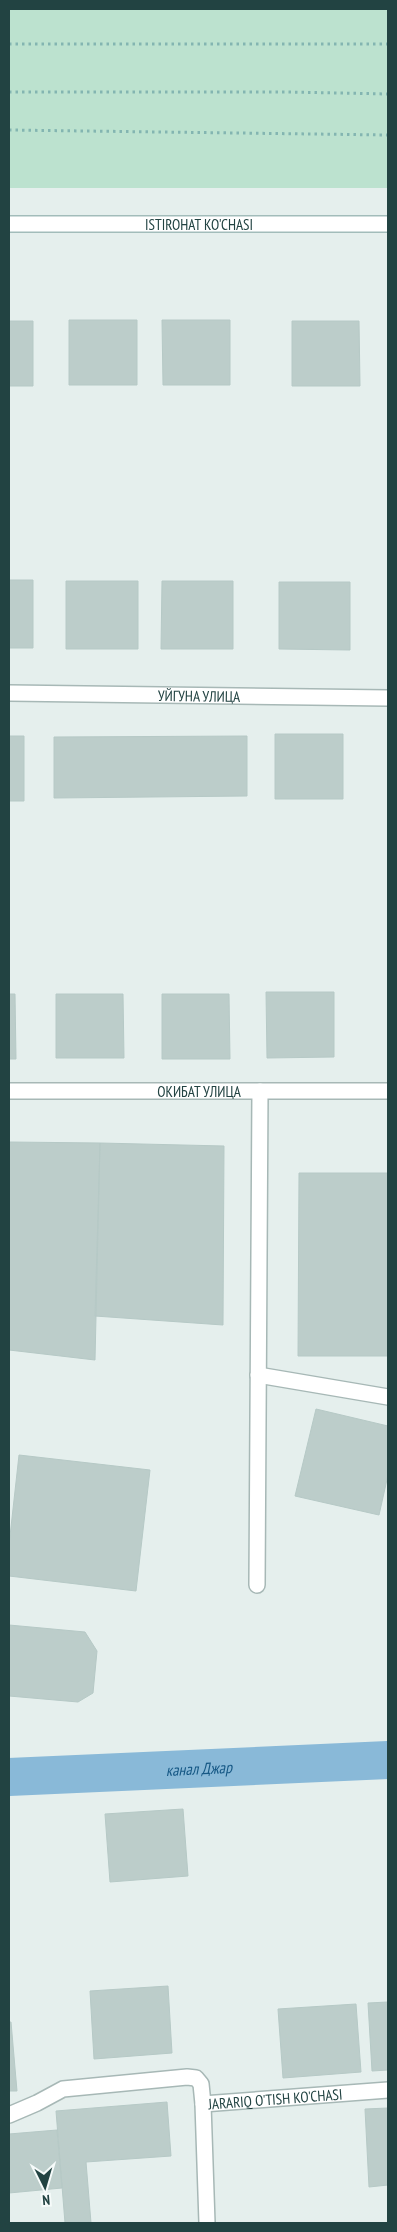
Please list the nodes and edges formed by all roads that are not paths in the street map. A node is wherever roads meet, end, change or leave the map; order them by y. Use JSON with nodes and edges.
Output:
{"nodes":[{"id":1,"x":9,"y":224,"type":"edge"},
{"id":2,"x":388,"y":224,"type":"edge"},
{"id":3,"x":9,"y":693,"type":"edge"},
{"id":4,"x":388,"y":698,"type":"edge"},
{"id":5,"x":260,"y":1090,"type":"junction"},
{"id":6,"x":9,"y":1091,"type":"edge"},
{"id":7,"x":388,"y":1091,"type":"edge"},
{"id":8,"x":258,"y":1375,"type":"junction"},
{"id":9,"x":388,"y":1397,"type":"edge"},
{"id":10,"x":257,"y":1586,"type":"dead end"},
{"id":11,"x":388,"y":2090,"type":"edge"},
{"id":12,"x":203,"y":2104,"type":"junction"},
{"id":13,"x":9,"y":2114,"type":"edge"},
{"id":14,"x":207,"y":2223,"type":"edge"}],
"edges":[{"from":1,"to":2,"type":"street","name":"ISTIROHAT KO'CHASI"},
{"from":3,"to":4,"type":"street","name":"УЙГУНА УЛИЦА"},
{"from":5,"to":6,"type":"street","name":"ОКИБАТ УЛИЦА"},
{"from":5,"to":7,"type":"street","name":"ОКИБАТ УЛИЦА"},
{"from":5,"to":8,"type":"street"},
{"from":8,"to":9,"type":"street"},
{"from":8,"to":10,"type":"street"},
{"from":11,"to":12,"type":"street","name":"JARARIQ O'TISH KO'CHASI"},
{"from":12,"to":13,"type":"street","name":"JARARIQ O'TISH KO'CHASI"},
{"from":12,"to":14,"type":"street"}]}
